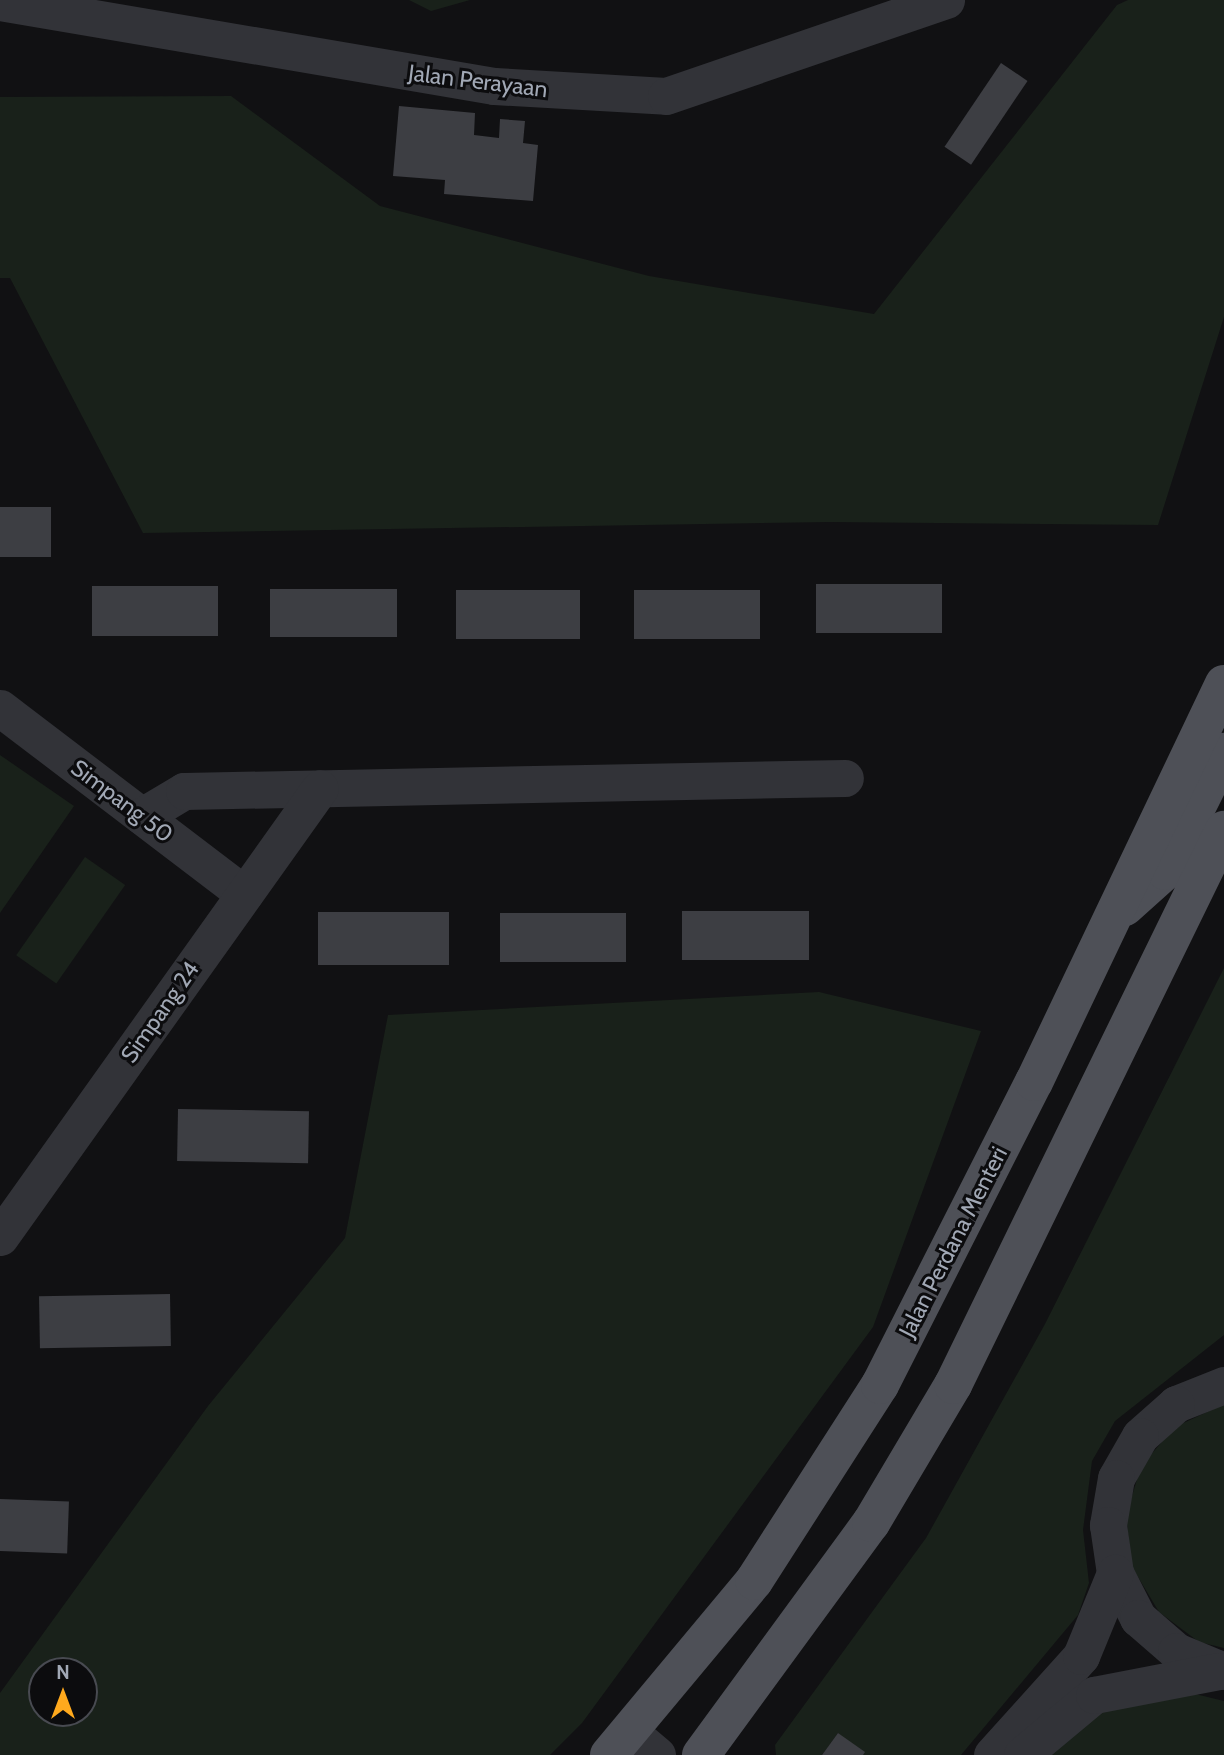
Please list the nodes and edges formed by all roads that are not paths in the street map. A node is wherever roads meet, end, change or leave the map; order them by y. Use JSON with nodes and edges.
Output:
{"nodes":[{"id":1,"x":946,"y":0,"type":"edge"},
{"id":2,"x":0,"y":2,"type":"edge"},
{"id":3,"x":1224,"y":684,"type":"edge"},
{"id":4,"x":0,"y":708,"type":"edge"},
{"id":5,"x":1224,"y":752,"type":"edge"},
{"id":6,"x":845,"y":778,"type":"dead end"},
{"id":7,"x":320,"y":788,"type":"junction"},
{"id":8,"x":142,"y":816,"type":"junction"},
{"id":9,"x":1224,"y":830,"type":"edge"},
{"id":10,"x":244,"y":894,"type":"junction"},
{"id":11,"x":1112,"y":917,"type":"junction"},
{"id":12,"x":0,"y":1237,"type":"edge"},
{"id":13,"x":1223,"y":1384,"type":"edge"},
{"id":14,"x":1115,"y":1573,"type":"junction"},
{"id":15,"x":1224,"y":1671,"type":"edge"},
{"id":16,"x":747,"y":1693,"type":"junction"},
{"id":17,"x":632,"y":1748,"type":"edge"},
{"id":18,"x":701,"y":1755,"type":"edge"},
{"id":19,"x":731,"y":1755,"type":"edge"},
{"id":20,"x":992,"y":1755,"type":"edge"},
{"id":21,"x":1023,"y":1755,"type":"edge"}],
"edges":[{"from":1,"to":2,"type":"street","name":"Jalan Perayaan"},
{"from":3,"to":11,"type":"main road","name":"Jalan Perdana Menteri"},
{"from":4,"to":8,"type":"street","name":"Simpang 50"},
{"from":5,"to":11,"type":"main road"},
{"from":6,"to":7,"type":"street"},
{"from":7,"to":8,"type":"street"},
{"from":7,"to":10,"type":"street","name":"Simpang 24"},
{"from":8,"to":10,"type":"street","name":"Simpang 50"},
{"from":9,"to":16,"type":"main road"},
{"from":10,"to":12,"type":"street","name":"Simpang 24"},
{"from":11,"to":17,"type":"main road","name":"Jalan Perdana Menteri"},
{"from":13,"to":14,"type":"street"},
{"from":14,"to":15,"type":"street"},
{"from":14,"to":20,"type":"street"},
{"from":15,"to":21,"type":"street"},
{"from":16,"to":18,"type":"main road"},
{"from":16,"to":19,"type":"main road"}]}
